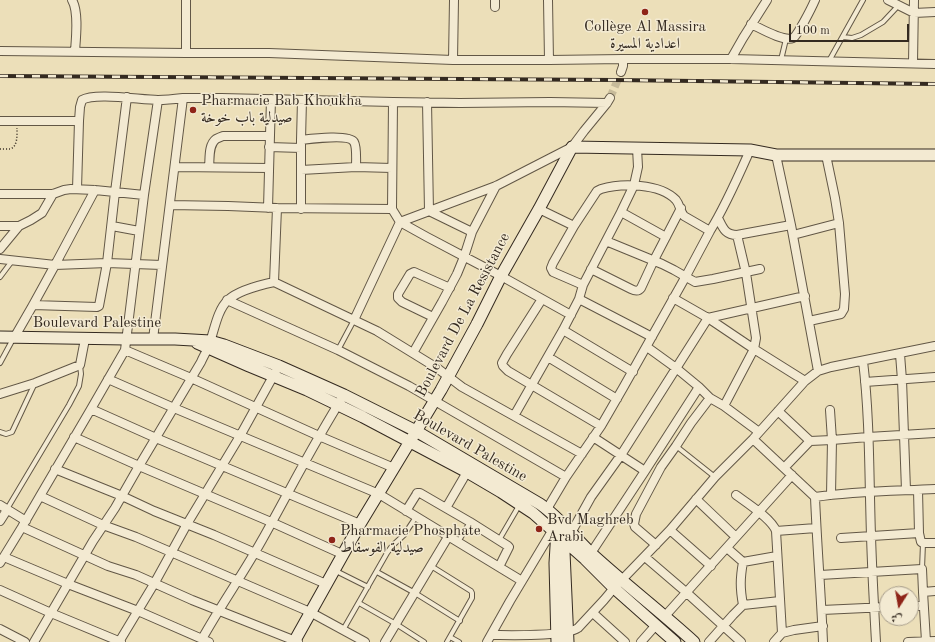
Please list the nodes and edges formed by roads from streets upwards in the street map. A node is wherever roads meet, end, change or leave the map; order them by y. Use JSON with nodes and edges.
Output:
{"nodes":[{"id":1,"x":186,"y":0,"type":"edge"},
{"id":2,"x":454,"y":0,"type":"edge"},
{"id":3,"x":548,"y":0,"type":"edge"},
{"id":4,"x":767,"y":0,"type":"edge"},
{"id":5,"x":815,"y":0,"type":"edge"},
{"id":6,"x":888,"y":0,"type":"edge"},
{"id":7,"x":914,"y":0,"type":"edge"},
{"id":8,"x":74,"y":1,"type":"edge"},
{"id":9,"x":935,"y":12,"type":"edge"},
{"id":10,"x":914,"y":13,"type":"junction"},
{"id":11,"x":751,"y":24,"type":"junction"},
{"id":12,"x":0,"y":51,"type":"edge"},
{"id":13,"x":75,"y":51,"type":"junction"},
{"id":14,"x":186,"y":54,"type":"junction"},
{"id":15,"x":624,"y":59,"type":"junction"},
{"id":16,"x":732,"y":59,"type":"junction"},
{"id":17,"x":453,"y":60,"type":"junction"},
{"id":18,"x":549,"y":60,"type":"junction"},
{"id":19,"x":913,"y":63,"type":"junction"},
{"id":20,"x":935,"y":64,"type":"edge"},
{"id":21,"x":620,"y":72,"type":"tunnel mouth"},
{"id":22,"x":127,"y":97,"type":"junction"},
{"id":23,"x":183,"y":98,"type":"junction"},
{"id":24,"x":271,"y":99,"type":"junction"},
{"id":25,"x":158,"y":100,"type":"junction"},
{"id":26,"x":302,"y":100,"type":"junction"},
{"id":27,"x":393,"y":102,"type":"junction"},
{"id":28,"x":427,"y":102,"type":"junction"},
{"id":29,"x":0,"y":120,"type":"edge"},
{"id":30,"x":79,"y":121,"type":"junction"},
{"id":31,"x":270,"y":136,"type":"junction"},
{"id":32,"x":301,"y":144,"type":"junction"},
{"id":33,"x":269,"y":147,"type":"junction"},
{"id":34,"x":572,"y":147,"type":"junction"},
{"id":35,"x":637,"y":148,"type":"junction"},
{"id":36,"x":750,"y":150,"type":"junction"},
{"id":37,"x":776,"y":155,"type":"junction"},
{"id":38,"x":826,"y":155,"type":"junction"},
{"id":39,"x":935,"y":155,"type":"edge"},
{"id":40,"x":175,"y":167,"type":"junction"},
{"id":41,"x":209,"y":167,"type":"junction"},
{"id":42,"x":356,"y":167,"type":"junction"},
{"id":43,"x":269,"y":168,"type":"junction"},
{"id":44,"x":392,"y":168,"type":"junction"},
{"id":45,"x":301,"y":170,"type":"junction"},
{"id":46,"x":634,"y":185,"type":"junction"},
{"id":47,"x":496,"y":186,"type":"junction"},
{"id":48,"x":77,"y":189,"type":"junction"},
{"id":49,"x":95,"y":190,"type":"junction"},
{"id":50,"x":115,"y":192,"type":"junction"},
{"id":51,"x":0,"y":194,"type":"edge"},
{"id":52,"x":53,"y":194,"type":"junction"},
{"id":53,"x":144,"y":194,"type":"junction"},
{"id":54,"x":170,"y":205,"type":"junction"},
{"id":55,"x":268,"y":208,"type":"junction"},
{"id":56,"x":278,"y":208,"type":"junction"},
{"id":57,"x":681,"y":208,"type":"junction"},
{"id":58,"x":301,"y":209,"type":"junction"},
{"id":59,"x":392,"y":209,"type":"junction"},
{"id":60,"x":539,"y":209,"type":"junction"},
{"id":61,"x":429,"y":211,"type":"junction"},
{"id":62,"x":621,"y":212,"type":"junction"},
{"id":63,"x":718,"y":218,"type":"junction"},
{"id":64,"x":400,"y":222,"type":"junction"},
{"id":65,"x":839,"y":223,"type":"junction"},
{"id":66,"x":791,"y":225,"type":"junction"},
{"id":67,"x":0,"y":226,"type":"edge"},
{"id":68,"x":19,"y":226,"type":"junction"},
{"id":69,"x":112,"y":226,"type":"junction"},
{"id":70,"x":574,"y":226,"type":"junction"},
{"id":71,"x":710,"y":230,"type":"junction"},
{"id":72,"x":139,"y":231,"type":"junction"},
{"id":73,"x":472,"y":232,"type":"junction"},
{"id":74,"x":738,"y":235,"type":"junction"},
{"id":75,"x":793,"y":235,"type":"junction"},
{"id":76,"x":666,"y":237,"type":"junction"},
{"id":77,"x":606,"y":241,"type":"junction"},
{"id":78,"x":0,"y":249,"type":"edge"},
{"id":79,"x":464,"y":257,"type":"junction"},
{"id":80,"x":0,"y":259,"type":"edge"},
{"id":81,"x":654,"y":260,"type":"junction"},
{"id":82,"x":107,"y":263,"type":"junction"},
{"id":83,"x":135,"y":264,"type":"junction"},
{"id":84,"x":55,"y":265,"type":"junction"},
{"id":85,"x":162,"y":265,"type":"junction"},
{"id":86,"x":591,"y":269,"type":"junction"},
{"id":87,"x":760,"y":269,"type":"dead end"},
{"id":88,"x":746,"y":273,"type":"junction"},
{"id":89,"x":501,"y":276,"type":"junction"},
{"id":90,"x":686,"y":276,"type":"junction"},
{"id":91,"x":274,"y":282,"type":"junction"},
{"id":92,"x":583,"y":285,"type":"junction"},
{"id":93,"x":450,"y":288,"type":"junction"},
{"id":94,"x":235,"y":295,"type":"junction"},
{"id":95,"x":805,"y":296,"type":"junction"},
{"id":96,"x":579,"y":298,"type":"junction"},
{"id":97,"x":673,"y":298,"type":"junction"},
{"id":98,"x":542,"y":299,"type":"junction"},
{"id":99,"x":228,"y":300,"type":"junction"},
{"id":100,"x":33,"y":305,"type":"junction"},
{"id":101,"x":238,"y":305,"type":"junction"},
{"id":102,"x":752,"y":309,"type":"junction"},
{"id":103,"x":570,"y":315,"type":"junction"},
{"id":104,"x":434,"y":317,"type":"junction"},
{"id":105,"x":708,"y":318,"type":"junction"},
{"id":106,"x":354,"y":320,"type":"junction"},
{"id":107,"x":809,"y":321,"type":"junction"},
{"id":108,"x":563,"y":330,"type":"junction"},
{"id":109,"x":0,"y":338,"type":"edge"},
{"id":110,"x":14,"y":338,"type":"junction"},
{"id":111,"x":652,"y":338,"type":"junction"},
{"id":112,"x":85,"y":339,"type":"junction"},
{"id":113,"x":153,"y":339,"type":"junction"},
{"id":114,"x":125,"y":345,"type":"junction"},
{"id":115,"x":209,"y":345,"type":"junction"},
{"id":116,"x":935,"y":346,"type":"edge"},
{"id":117,"x":647,"y":347,"type":"junction"},
{"id":118,"x":754,"y":349,"type":"junction"},
{"id":119,"x":413,"y":353,"type":"junction"},
{"id":120,"x":900,"y":354,"type":"junction"},
{"id":121,"x":548,"y":357,"type":"junction"},
{"id":122,"x":863,"y":361,"type":"junction"},
{"id":123,"x":77,"y":366,"type":"junction"},
{"id":124,"x":279,"y":366,"type":"junction"},
{"id":125,"x":676,"y":368,"type":"junction"},
{"id":126,"x":818,"y":371,"type":"junction"},
{"id":127,"x":633,"y":372,"type":"junction"},
{"id":128,"x":81,"y":374,"type":"road end"},
{"id":129,"x":448,"y":376,"type":"junction"},
{"id":130,"x":274,"y":377,"type":"junction"},
{"id":131,"x":935,"y":377,"type":"edge"},
{"id":132,"x":191,"y":378,"type":"junction"},
{"id":133,"x":108,"y":379,"type":"junction"},
{"id":134,"x":902,"y":380,"type":"junction"},
{"id":135,"x":805,"y":382,"type":"junction"},
{"id":136,"x":865,"y":382,"type":"junction"},
{"id":137,"x":532,"y":385,"type":"junction"},
{"id":138,"x":699,"y":387,"type":"junction"},
{"id":139,"x":0,"y":394,"type":"edge"},
{"id":140,"x":344,"y":395,"type":"junction"},
{"id":141,"x":710,"y":398,"type":"junction"},
{"id":142,"x":617,"y":399,"type":"junction"},
{"id":143,"x":435,"y":400,"type":"junction"},
{"id":144,"x":338,"y":405,"type":"junction"},
{"id":145,"x":724,"y":406,"type":"junction"},
{"id":146,"x":174,"y":408,"type":"junction"},
{"id":147,"x":256,"y":408,"type":"junction"},
{"id":148,"x":91,"y":409,"type":"junction"},
{"id":149,"x":830,"y":410,"type":"dead end"},
{"id":150,"x":778,"y":411,"type":"junction"},
{"id":151,"x":514,"y":416,"type":"junction"},
{"id":152,"x":601,"y":426,"type":"junction"},
{"id":153,"x":416,"y":431,"type":"junction"},
{"id":154,"x":935,"y":433,"type":"edge"},
{"id":155,"x":904,"y":434,"type":"junction"},
{"id":156,"x":240,"y":436,"type":"junction"},
{"id":157,"x":319,"y":436,"type":"junction"},
{"id":158,"x":593,"y":436,"type":"junction"},
{"id":159,"x":756,"y":436,"type":"junction"},
{"id":160,"x":74,"y":437,"type":"junction"},
{"id":161,"x":868,"y":437,"type":"junction"},
{"id":162,"x":156,"y":438,"type":"junction"},
{"id":163,"x":832,"y":440,"type":"junction"},
{"id":164,"x":810,"y":441,"type":"junction"},
{"id":165,"x":409,"y":442,"type":"junction"},
{"id":166,"x":582,"y":454,"type":"junction"},
{"id":167,"x":621,"y":455,"type":"junction"},
{"id":168,"x":304,"y":463,"type":"junction"},
{"id":169,"x":139,"y":466,"type":"junction"},
{"id":170,"x":223,"y":466,"type":"junction"},
{"id":171,"x":394,"y":468,"type":"junction"},
{"id":172,"x":784,"y":468,"type":"junction"},
{"id":173,"x":55,"y":469,"type":"junction"},
{"id":174,"x":467,"y":472,"type":"junction"},
{"id":175,"x":645,"y":472,"type":"junction"},
{"id":176,"x":792,"y":475,"type":"junction"},
{"id":177,"x":566,"y":477,"type":"junction"},
{"id":178,"x":935,"y":489,"type":"edge"},
{"id":179,"x":906,"y":490,"type":"junction"},
{"id":180,"x":918,"y":490,"type":"junction"},
{"id":181,"x":870,"y":492,"type":"junction"},
{"id":182,"x":287,"y":493,"type":"junction"},
{"id":183,"x":379,"y":494,"type":"junction"},
{"id":184,"x":205,"y":495,"type":"junction"},
{"id":185,"x":736,"y":495,"type":"dead end"},
{"id":186,"x":831,"y":495,"type":"junction"},
{"id":187,"x":40,"y":496,"type":"junction"},
{"id":188,"x":122,"y":496,"type":"junction"},
{"id":189,"x":815,"y":497,"type":"junction"},
{"id":190,"x":696,"y":499,"type":"junction"},
{"id":191,"x":4,"y":507,"type":"edge"},
{"id":192,"x":446,"y":508,"type":"junction"},
{"id":193,"x":547,"y":509,"type":"junction"},
{"id":194,"x":406,"y":511,"type":"junction"},
{"id":195,"x":758,"y":512,"type":"junction"},
{"id":196,"x":0,"y":521,"type":"edge"},
{"id":197,"x":271,"y":522,"type":"junction"},
{"id":198,"x":24,"y":524,"type":"junction"},
{"id":199,"x":188,"y":524,"type":"junction"},
{"id":200,"x":360,"y":524,"type":"junction"},
{"id":201,"x":103,"y":525,"type":"junction"},
{"id":202,"x":816,"y":528,"type":"junction"},
{"id":203,"x":670,"y":530,"type":"junction"},
{"id":204,"x":776,"y":530,"type":"junction"},
{"id":205,"x":561,"y":531,"type":"junction"},
{"id":206,"x":919,"y":533,"type":"junction"},
{"id":207,"x":871,"y":536,"type":"junction"},
{"id":208,"x":448,"y":537,"type":"junction"},
{"id":209,"x":736,"y":537,"type":"junction"},
{"id":210,"x":841,"y":538,"type":"dead end"},
{"id":211,"x":935,"y":544,"type":"edge"},
{"id":212,"x":656,"y":545,"type":"junction"},
{"id":213,"x":727,"y":548,"type":"junction"},
{"id":214,"x":171,"y":553,"type":"junction"},
{"id":215,"x":254,"y":553,"type":"junction"},
{"id":216,"x":591,"y":553,"type":"junction"},
{"id":217,"x":342,"y":554,"type":"junction"},
{"id":218,"x":85,"y":556,"type":"junction"},
{"id":219,"x":777,"y":556,"type":"junction"},
{"id":220,"x":645,"y":557,"type":"junction"},
{"id":221,"x":1,"y":560,"type":"edge"},
{"id":222,"x":742,"y":562,"type":"junction"},
{"id":223,"x":710,"y":566,"type":"junction"},
{"id":224,"x":499,"y":567,"type":"junction"},
{"id":225,"x":873,"y":572,"type":"junction"},
{"id":226,"x":820,"y":575,"type":"junction"},
{"id":227,"x":238,"y":581,"type":"junction"},
{"id":228,"x":522,"y":581,"type":"junction"},
{"id":229,"x":68,"y":584,"type":"junction"},
{"id":230,"x":154,"y":584,"type":"junction"},
{"id":231,"x":326,"y":584,"type":"junction"},
{"id":232,"x":618,"y":584,"type":"junction"},
{"id":233,"x":0,"y":590,"type":"edge"},
{"id":234,"x":935,"y":591,"type":"edge"},
{"id":235,"x":922,"y":592,"type":"junction"},
{"id":236,"x":686,"y":593,"type":"junction"},
{"id":237,"x":780,"y":601,"type":"junction"},
{"id":238,"x":743,"y":605,"type":"junction"},
{"id":239,"x":919,"y":606,"type":"edge"},
{"id":240,"x":923,"y":606,"type":"junction"},
{"id":241,"x":874,"y":607,"type":"junction"},
{"id":242,"x":879,"y":607,"type":"edge"},
{"id":243,"x":218,"y":610,"type":"junction"},
{"id":244,"x":822,"y":610,"type":"junction"},
{"id":245,"x":138,"y":611,"type":"junction"},
{"id":246,"x":310,"y":612,"type":"junction"},
{"id":247,"x":51,"y":613,"type":"junction"},
{"id":248,"x":593,"y":613,"type":"junction"},
{"id":249,"x":665,"y":616,"type":"junction"},
{"id":250,"x":656,"y":625,"type":"junction"},
{"id":251,"x":823,"y":626,"type":"junction"},
{"id":252,"x":723,"y":627,"type":"junction"},
{"id":253,"x":0,"y":629,"type":"edge"},
{"id":254,"x":782,"y":633,"type":"junction"},
{"id":255,"x":562,"y":637,"type":"edge"},
{"id":256,"x":489,"y":638,"type":"edge"},
{"id":257,"x":514,"y":639,"type":"edge"},
{"id":258,"x":202,"y":640,"type":"edge"},
{"id":259,"x":926,"y":641,"type":"edge"},
{"id":260,"x":935,"y":641,"type":"edge"},
{"id":261,"x":25,"y":642,"type":"edge"},
{"id":262,"x":34,"y":642,"type":"edge"},
{"id":263,"x":120,"y":642,"type":"edge"},
{"id":264,"x":295,"y":642,"type":"edge"},
{"id":265,"x":365,"y":642,"type":"edge"},
{"id":266,"x":385,"y":642,"type":"edge"},
{"id":267,"x":625,"y":642,"type":"edge"},
{"id":268,"x":641,"y":642,"type":"edge"},
{"id":269,"x":675,"y":642,"type":"edge"},
{"id":270,"x":694,"y":642,"type":"edge"},
{"id":271,"x":709,"y":642,"type":"edge"},
{"id":272,"x":741,"y":642,"type":"edge"},
{"id":273,"x":774,"y":642,"type":"edge"},
{"id":274,"x":824,"y":642,"type":"edge"},
{"id":275,"x":876,"y":642,"type":"edge"},
{"id":276,"x":908,"y":642,"type":"edge"}],
"edges":[{"from":1,"to":14,"type":"street"},
{"from":2,"to":17,"type":"street"},
{"from":3,"to":18,"type":"street"},
{"from":4,"to":11,"type":"street"},
{"from":5,"to":11,"type":"street"},
{"from":6,"to":10,"type":"street"},
{"from":7,"to":10,"type":"street"},
{"from":8,"to":13,"type":"street"},
{"from":9,"to":10,"type":"street"},
{"from":10,"to":19,"type":"street"},
{"from":11,"to":16,"type":"street"},
{"from":12,"to":13,"type":"street"},
{"from":13,"to":14,"type":"street"},
{"from":14,"to":17,"type":"street"},
{"from":15,"to":16,"type":"street"},
{"from":15,"to":18,"type":"street"},
{"from":15,"to":21,"type":"street"},
{"from":16,"to":19,"type":"street"},
{"from":17,"to":18,"type":"street"},
{"from":19,"to":20,"type":"street"},
{"from":22,"to":25,"type":"street"},
{"from":22,"to":30,"type":"street"},
{"from":22,"to":50,"type":"street"},
{"from":23,"to":24,"type":"street"},
{"from":23,"to":25,"type":"street"},
{"from":23,"to":40,"type":"street"},
{"from":24,"to":26,"type":"street"},
{"from":24,"to":31,"type":"street"},
{"from":25,"to":53,"type":"street"},
{"from":26,"to":27,"type":"street"},
{"from":26,"to":32,"type":"street"},
{"from":27,"to":28,"type":"street"},
{"from":27,"to":44,"type":"street"},
{"from":28,"to":34,"type":"street"},
{"from":28,"to":61,"type":"street"},
{"from":29,"to":30,"type":"street"},
{"from":30,"to":48,"type":"street"},
{"from":31,"to":33,"type":"street"},
{"from":31,"to":41,"type":"street"},
{"from":32,"to":33,"type":"street"},
{"from":32,"to":42,"type":"street"},
{"from":32,"to":45,"type":"street"},
{"from":33,"to":43,"type":"street"},
{"from":34,"to":35,"type":"street"},
{"from":34,"to":47,"type":"street"},
{"from":34,"to":60,"type":"street","name":"Boulevard De La Resistance"},
{"from":35,"to":36,"type":"street"},
{"from":35,"to":46,"type":"street"},
{"from":36,"to":37,"type":"street"},
{"from":36,"to":63,"type":"street"},
{"from":37,"to":38,"type":"street"},
{"from":37,"to":66,"type":"street"},
{"from":38,"to":39,"type":"street"},
{"from":38,"to":65,"type":"street"},
{"from":40,"to":41,"type":"street"},
{"from":40,"to":54,"type":"street"},
{"from":41,"to":43,"type":"street"},
{"from":42,"to":44,"type":"street"},
{"from":42,"to":45,"type":"street"},
{"from":43,"to":55,"type":"street"},
{"from":44,"to":59,"type":"street"},
{"from":45,"to":58,"type":"street"},
{"from":46,"to":57,"type":"street"},
{"from":46,"to":62,"type":"street"},
{"from":46,"to":70,"type":"street"},
{"from":47,"to":61,"type":"street"},
{"from":47,"to":73,"type":"street"},
{"from":48,"to":49,"type":"street"},
{"from":48,"to":52,"type":"street"},
{"from":49,"to":50,"type":"street"},
{"from":49,"to":84,"type":"street"},
{"from":50,"to":53,"type":"street"},
{"from":50,"to":69,"type":"street"},
{"from":51,"to":52,"type":"street"},
{"from":52,"to":68,"type":"street"},
{"from":53,"to":72,"type":"street"},
{"from":54,"to":55,"type":"street"},
{"from":54,"to":85,"type":"street"},
{"from":55,"to":56,"type":"street"},
{"from":56,"to":58,"type":"street"},
{"from":56,"to":91,"type":"street"},
{"from":57,"to":71,"type":"street"},
{"from":57,"to":76,"type":"street"},
{"from":58,"to":59,"type":"street"},
{"from":59,"to":64,"type":"street"},
{"from":60,"to":70,"type":"street"},
{"from":60,"to":89,"type":"street","name":"Boulevard De La Resistance"},
{"from":61,"to":64,"type":"street"},
{"from":61,"to":73,"type":"street"},
{"from":62,"to":76,"type":"street"},
{"from":62,"to":77,"type":"street"},
{"from":63,"to":71,"type":"street"},
{"from":63,"to":74,"type":"street"},
{"from":64,"to":79,"type":"street"},
{"from":64,"to":106,"type":"street"},
{"from":65,"to":75,"type":"street"},
{"from":65,"to":107,"type":"street"},
{"from":66,"to":74,"type":"street"},
{"from":66,"to":75,"type":"street"},
{"from":67,"to":68,"type":"street"},
{"from":68,"to":78,"type":"street"},
{"from":69,"to":72,"type":"street"},
{"from":69,"to":82,"type":"street"},
{"from":70,"to":92,"type":"street"},
{"from":71,"to":90,"type":"street"},
{"from":72,"to":83,"type":"street"},
{"from":73,"to":79,"type":"street"},
{"from":74,"to":88,"type":"street"},
{"from":75,"to":95,"type":"street"},
{"from":76,"to":81,"type":"street"},
{"from":77,"to":81,"type":"street"},
{"from":77,"to":86,"type":"street"},
{"from":79,"to":89,"type":"street"},
{"from":79,"to":93,"type":"street"},
{"from":80,"to":84,"type":"street"},
{"from":81,"to":86,"type":"street"},
{"from":81,"to":90,"type":"street"},
{"from":82,"to":83,"type":"street"},
{"from":82,"to":84,"type":"street"},
{"from":82,"to":100,"type":"street"},
{"from":83,"to":85,"type":"street"},
{"from":83,"to":114,"type":"street"},
{"from":84,"to":100,"type":"street"},
{"from":85,"to":113,"type":"street"},
{"from":86,"to":92,"type":"street"},
{"from":87,"to":88,"type":"street"},
{"from":88,"to":90,"type":"street"},
{"from":88,"to":102,"type":"street"},
{"from":89,"to":98,"type":"street"},
{"from":89,"to":129,"type":"street","name":"Boulevard De La Resistance"},
{"from":90,"to":97,"type":"street"},
{"from":91,"to":94,"type":"street"},
{"from":91,"to":106,"type":"street"},
{"from":92,"to":96,"type":"street"},
{"from":93,"to":104,"type":"street"},
{"from":93,"to":104,"type":"street"},
{"from":94,"to":99,"type":"street"},
{"from":94,"to":101,"type":"street"},
{"from":95,"to":102,"type":"street"},
{"from":95,"to":107,"type":"street"},
{"from":96,"to":103,"type":"street"},
{"from":96,"to":111,"type":"street"},
{"from":97,"to":105,"type":"street"},
{"from":97,"to":111,"type":"street"},
{"from":98,"to":103,"type":"street"},
{"from":98,"to":137,"type":"street"},
{"from":99,"to":101,"type":"street"},
{"from":99,"to":115,"type":"street"},
{"from":100,"to":110,"type":"street"},
{"from":101,"to":143,"type":"street"},
{"from":102,"to":105,"type":"street"},
{"from":102,"to":118,"type":"street"},
{"from":103,"to":108,"type":"street"},
{"from":104,"to":119,"type":"street"},
{"from":105,"to":118,"type":"street"},
{"from":105,"to":125,"type":"street"},
{"from":106,"to":119,"type":"street"},
{"from":107,"to":126,"type":"street"},
{"from":108,"to":121,"type":"street"},
{"from":108,"to":127,"type":"street"},
{"from":109,"to":110,"type":"street","name":"Boulevard Palestine"},
{"from":110,"to":112,"type":"street","name":"Boulevard Palestine"},
{"from":111,"to":117,"type":"street"},
{"from":112,"to":114,"type":"street","name":"Boulevard Palestine"},
{"from":112,"to":123,"type":"street"},
{"from":113,"to":114,"type":"street","name":"Boulevard Palestine"},
{"from":113,"to":115,"type":"street","name":"Boulevard Palestine"},
{"from":114,"to":132,"type":"street"},
{"from":114,"to":133,"type":"street"},
{"from":115,"to":124,"type":"street","name":"Boulevard Palestine"},
{"from":115,"to":130,"type":"street","name":"Boulevard Palestine"},
{"from":115,"to":132,"type":"street"},
{"from":116,"to":120,"type":"street"},
{"from":117,"to":125,"type":"street"},
{"from":117,"to":127,"type":"street"},
{"from":118,"to":135,"type":"street"},
{"from":118,"to":145,"type":"street"},
{"from":119,"to":129,"type":"street"},
{"from":120,"to":122,"type":"street"},
{"from":120,"to":134,"type":"street"},
{"from":121,"to":137,"type":"street"},
{"from":121,"to":142,"type":"street"},
{"from":122,"to":126,"type":"street"},
{"from":122,"to":136,"type":"street"},
{"from":123,"to":128,"type":"street"},
{"from":123,"to":139,"type":"street"},
{"from":124,"to":130,"type":"street"},
{"from":124,"to":140,"type":"street","name":"Boulevard Palestine"},
{"from":125,"to":138,"type":"street"},
{"from":125,"to":167,"type":"street"},
{"from":126,"to":135,"type":"street"},
{"from":127,"to":142,"type":"street"},
{"from":129,"to":143,"type":"street","name":"Boulevard De La Resistance"},
{"from":129,"to":151,"type":"street"},
{"from":130,"to":144,"type":"street","name":"Boulevard Palestine"},
{"from":130,"to":147,"type":"street"},
{"from":131,"to":134,"type":"street"},
{"from":132,"to":146,"type":"street"},
{"from":132,"to":147,"type":"street"},
{"from":133,"to":146,"type":"street"},
{"from":133,"to":148,"type":"street"},
{"from":134,"to":136,"type":"street"},
{"from":134,"to":155,"type":"street"},
{"from":135,"to":150,"type":"street"},
{"from":136,"to":161,"type":"street"},
{"from":137,"to":151,"type":"street"},
{"from":137,"to":152,"type":"street"},
{"from":138,"to":141,"type":"street"},
{"from":138,"to":175,"type":"street"},
{"from":140,"to":144,"type":"street"},
{"from":140,"to":153,"type":"street","name":"Boulevard Palestine"},
{"from":141,"to":145,"type":"street"},
{"from":141,"to":212,"type":"street"},
{"from":142,"to":152,"type":"street"},
{"from":143,"to":153,"type":"street","name":"Boulevard De La Resistance"},
{"from":143,"to":177,"type":"street"},
{"from":144,"to":157,"type":"street"},
{"from":144,"to":165,"type":"street","name":"Boulevard Palestine"},
{"from":145,"to":159,"type":"street"},
{"from":146,"to":156,"type":"street"},
{"from":146,"to":162,"type":"street"},
{"from":147,"to":156,"type":"street"},
{"from":147,"to":157,"type":"street"},
{"from":148,"to":160,"type":"street"},
{"from":148,"to":162,"type":"street"},
{"from":149,"to":163,"type":"street"},
{"from":150,"to":159,"type":"street"},
{"from":150,"to":164,"type":"street"},
{"from":151,"to":166,"type":"street"},
{"from":152,"to":158,"type":"street"},
{"from":153,"to":165,"type":"street","name":"Boulevard De La Resistance"},
{"from":153,"to":193,"type":"street","name":"Boulevard Palestine"},
{"from":154,"to":155,"type":"street"},
{"from":155,"to":161,"type":"street"},
{"from":155,"to":179,"type":"street"},
{"from":156,"to":168,"type":"street"},
{"from":156,"to":170,"type":"street"},
{"from":157,"to":168,"type":"street"},
{"from":157,"to":171,"type":"street"},
{"from":158,"to":166,"type":"street"},
{"from":158,"to":167,"type":"street"},
{"from":159,"to":172,"type":"street"},
{"from":159,"to":190,"type":"street"},
{"from":160,"to":169,"type":"street"},
{"from":160,"to":173,"type":"street"},
{"from":161,"to":163,"type":"street"},
{"from":161,"to":181,"type":"street"},
{"from":162,"to":169,"type":"street"},
{"from":162,"to":170,"type":"street"},
{"from":163,"to":164,"type":"street"},
{"from":163,"to":186,"type":"street"},
{"from":164,"to":172,"type":"street"},
{"from":165,"to":171,"type":"street","name":"Boulevard De La Resistance"},
{"from":165,"to":174,"type":"street","name":"Boulevard Palestine"},
{"from":166,"to":177,"type":"street"},
{"from":167,"to":175,"type":"street"},
{"from":167,"to":205,"type":"street"},
{"from":168,"to":182,"type":"street"},
{"from":168,"to":183,"type":"street"},
{"from":169,"to":184,"type":"street"},
{"from":169,"to":188,"type":"street"},
{"from":170,"to":182,"type":"street"},
{"from":170,"to":184,"type":"street"},
{"from":171,"to":183,"type":"street","name":"Boulevard De La Resistance"},
{"from":172,"to":176,"type":"street"},
{"from":173,"to":187,"type":"street"},
{"from":173,"to":188,"type":"street"},
{"from":174,"to":192,"type":"street"},
{"from":174,"to":205,"type":"street","name":"Boulevard Palestine"},
{"from":175,"to":216,"type":"street"},
{"from":176,"to":189,"type":"street"},
{"from":176,"to":195,"type":"street"},
{"from":177,"to":193,"type":"street"},
{"from":178,"to":180,"type":"street"},
{"from":179,"to":180,"type":"street"},
{"from":179,"to":181,"type":"street"},
{"from":180,"to":206,"type":"street"},
{"from":181,"to":186,"type":"street"},
{"from":181,"to":207,"type":"street"},
{"from":182,"to":197,"type":"street"},
{"from":182,"to":200,"type":"street"},
{"from":183,"to":194,"type":"street"},
{"from":183,"to":200,"type":"street","name":"Boulevard De La Resistance"},
{"from":184,"to":197,"type":"street"},
{"from":184,"to":199,"type":"street"},
{"from":185,"to":195,"type":"street"},
{"from":186,"to":189,"type":"street"},
{"from":187,"to":198,"type":"street"},
{"from":187,"to":201,"type":"street"},
{"from":188,"to":199,"type":"street"},
{"from":188,"to":201,"type":"street"},
{"from":189,"to":202,"type":"street"},
{"from":190,"to":203,"type":"street"},
{"from":190,"to":209,"type":"street"},
{"from":191,"to":196,"type":"street"},
{"from":191,"to":198,"type":"street"},
{"from":192,"to":194,"type":"street"},
{"from":192,"to":224,"type":"street"},
{"from":193,"to":205,"type":"street","name":"Boulevard Palestine"},
{"from":194,"to":208,"type":"street"},
{"from":195,"to":204,"type":"street"},
{"from":195,"to":209,"type":"street"},
{"from":197,"to":215,"type":"street"},
{"from":197,"to":217,"type":"street"},
{"from":198,"to":218,"type":"street"},
{"from":198,"to":221,"type":"street"},
{"from":199,"to":214,"type":"street"},
{"from":199,"to":215,"type":"street"},
{"from":200,"to":217,"type":"street","name":"Boulevard De La Resistance"},
{"from":201,"to":214,"type":"street"},
{"from":201,"to":218,"type":"street"},
{"from":202,"to":204,"type":"street"},
{"from":202,"to":226,"type":"street"},
{"from":203,"to":212,"type":"street"},
{"from":203,"to":223,"type":"street"},
{"from":204,"to":219,"type":"street"},
{"from":205,"to":216,"type":"street","name":"Boulevard Palestine"},
{"from":205,"to":228,"type":"street"},
{"from":205,"to":232,"type":"street","name":"Boulevard Palestine"},
{"from":205,"to":255,"type":"street"},
{"from":206,"to":207,"type":"street"},
{"from":206,"to":211,"type":"street"},
{"from":207,"to":210,"type":"street"},
{"from":207,"to":225,"type":"street"},
{"from":208,"to":224,"type":"street"},
{"from":208,"to":266,"type":"street"},
{"from":209,"to":213,"type":"street"},
{"from":212,"to":220,"type":"street"},
{"from":213,"to":222,"type":"street"},
{"from":213,"to":223,"type":"street"},
{"from":214,"to":227,"type":"street"},
{"from":214,"to":230,"type":"street"},
{"from":215,"to":227,"type":"street"},
{"from":215,"to":231,"type":"street"},
{"from":216,"to":232,"type":"street","name":"Boulevard Palestine"},
{"from":217,"to":231,"type":"street","name":"Boulevard De La Resistance"},
{"from":218,"to":229,"type":"street"},
{"from":218,"to":230,"type":"street"},
{"from":219,"to":222,"type":"street"},
{"from":219,"to":237,"type":"street"},
{"from":220,"to":232,"type":"street"},
{"from":220,"to":236,"type":"street"},
{"from":221,"to":229,"type":"street"},
{"from":222,"to":238,"type":"street"},
{"from":223,"to":236,"type":"street"},
{"from":224,"to":228,"type":"street"},
{"from":225,"to":226,"type":"street"},
{"from":225,"to":235,"type":"street"},
{"from":225,"to":241,"type":"street"},
{"from":226,"to":244,"type":"street"},
{"from":227,"to":243,"type":"street"},
{"from":227,"to":246,"type":"street"},
{"from":228,"to":256,"type":"street"},
{"from":229,"to":245,"type":"street"},
{"from":229,"to":247,"type":"street"},
{"from":230,"to":243,"type":"street"},
{"from":230,"to":245,"type":"street"},
{"from":231,"to":246,"type":"street","name":"Boulevard De La Resistance"},
{"from":232,"to":248,"type":"street"},
{"from":232,"to":249,"type":"street","name":"Boulevard Palestine"},
{"from":232,"to":250,"type":"street","name":"Boulevard Palestine"},
{"from":233,"to":247,"type":"street"},
{"from":234,"to":235,"type":"street"},
{"from":235,"to":240,"type":"street"},
{"from":236,"to":249,"type":"street"},
{"from":236,"to":252,"type":"street"},
{"from":237,"to":238,"type":"street"},
{"from":237,"to":254,"type":"street"},
{"from":238,"to":252,"type":"street"},
{"from":239,"to":240,"type":"street"},
{"from":240,"to":259,"type":"street"},
{"from":241,"to":242,"type":"street"},
{"from":241,"to":244,"type":"street"},
{"from":241,"to":275,"type":"street"},
{"from":243,"to":258,"type":"street"},
{"from":243,"to":264,"type":"street"},
{"from":244,"to":251,"type":"street"},
{"from":245,"to":258,"type":"street"},
{"from":245,"to":263,"type":"street"},
{"from":246,"to":264,"type":"street","name":"Boulevard De La Resistance"},
{"from":246,"to":265,"type":"street"},
{"from":247,"to":262,"type":"street"},
{"from":247,"to":263,"type":"street"},
{"from":248,"to":255,"type":"street"},
{"from":248,"to":267,"type":"street"},
{"from":249,"to":270,"type":"street","name":"Boulevard Palestine"},
{"from":250,"to":268,"type":"street"},
{"from":250,"to":269,"type":"street","name":"Boulevard Palestine"},
{"from":251,"to":254,"type":"street"},
{"from":251,"to":274,"type":"street"},
{"from":252,"to":271,"type":"street"},
{"from":252,"to":272,"type":"street"},
{"from":253,"to":261,"type":"street"},
{"from":254,"to":273,"type":"street"},
{"from":255,"to":257,"type":"street"},
{"from":256,"to":257,"type":"street"},
{"from":259,"to":260,"type":"street"},
{"from":259,"to":276,"type":"street"}]}
